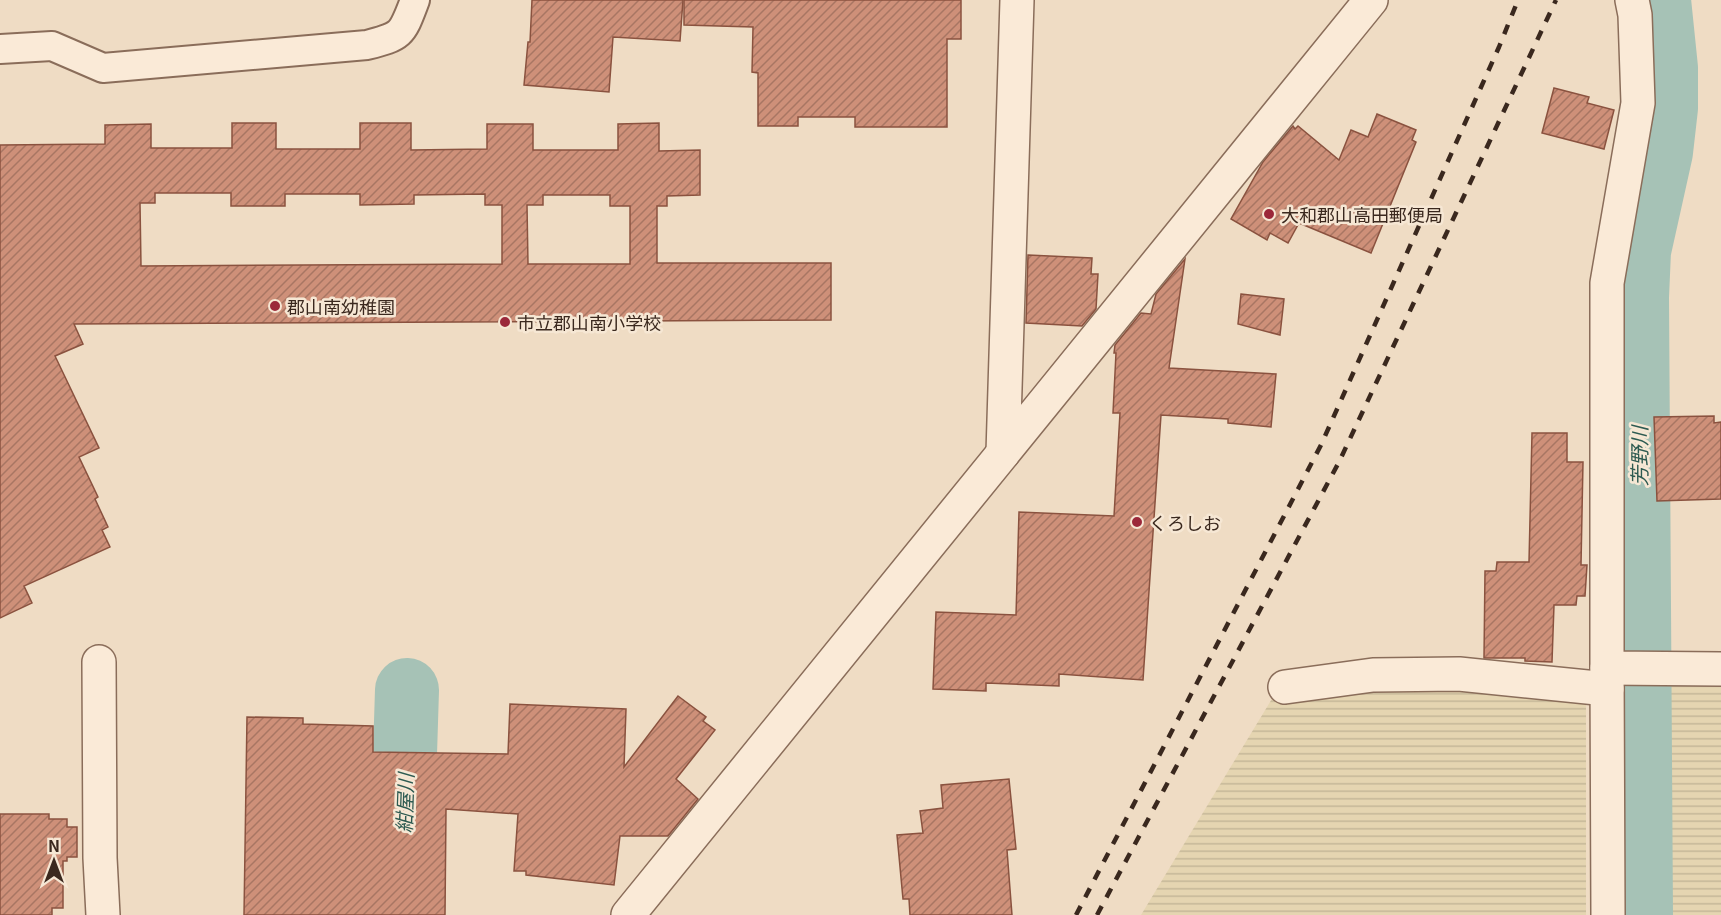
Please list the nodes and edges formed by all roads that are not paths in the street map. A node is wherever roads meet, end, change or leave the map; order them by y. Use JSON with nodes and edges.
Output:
{"nodes":[{"id":1,"x":415,"y":0,"type":"edge"},
{"id":2,"x":1017,"y":0,"type":"edge"},
{"id":3,"x":1371,"y":0,"type":"edge"},
{"id":4,"x":1632,"y":0,"type":"edge"},
{"id":5,"x":0,"y":50,"type":"edge"},
{"id":6,"x":1003,"y":453,"type":"junction"},
{"id":7,"x":99,"y":662,"type":"dead end"},
{"id":8,"x":1721,"y":669,"type":"edge"},
{"id":9,"x":1607,"y":679,"type":"junction"},
{"id":10,"x":1285,"y":687,"type":"dead end"},
{"id":11,"x":103,"y":915,"type":"edge"},
{"id":12,"x":628,"y":915,"type":"edge"},
{"id":13,"x":1608,"y":915,"type":"edge"}],
"edges":[{"from":1,"to":5,"type":"street"},
{"from":2,"to":6,"type":"street"},
{"from":3,"to":6,"type":"street"},
{"from":4,"to":9,"type":"street"},
{"from":6,"to":12,"type":"street"},
{"from":7,"to":11,"type":"street"},
{"from":8,"to":9,"type":"street"},
{"from":9,"to":10,"type":"street"},
{"from":9,"to":13,"type":"street"}]}
